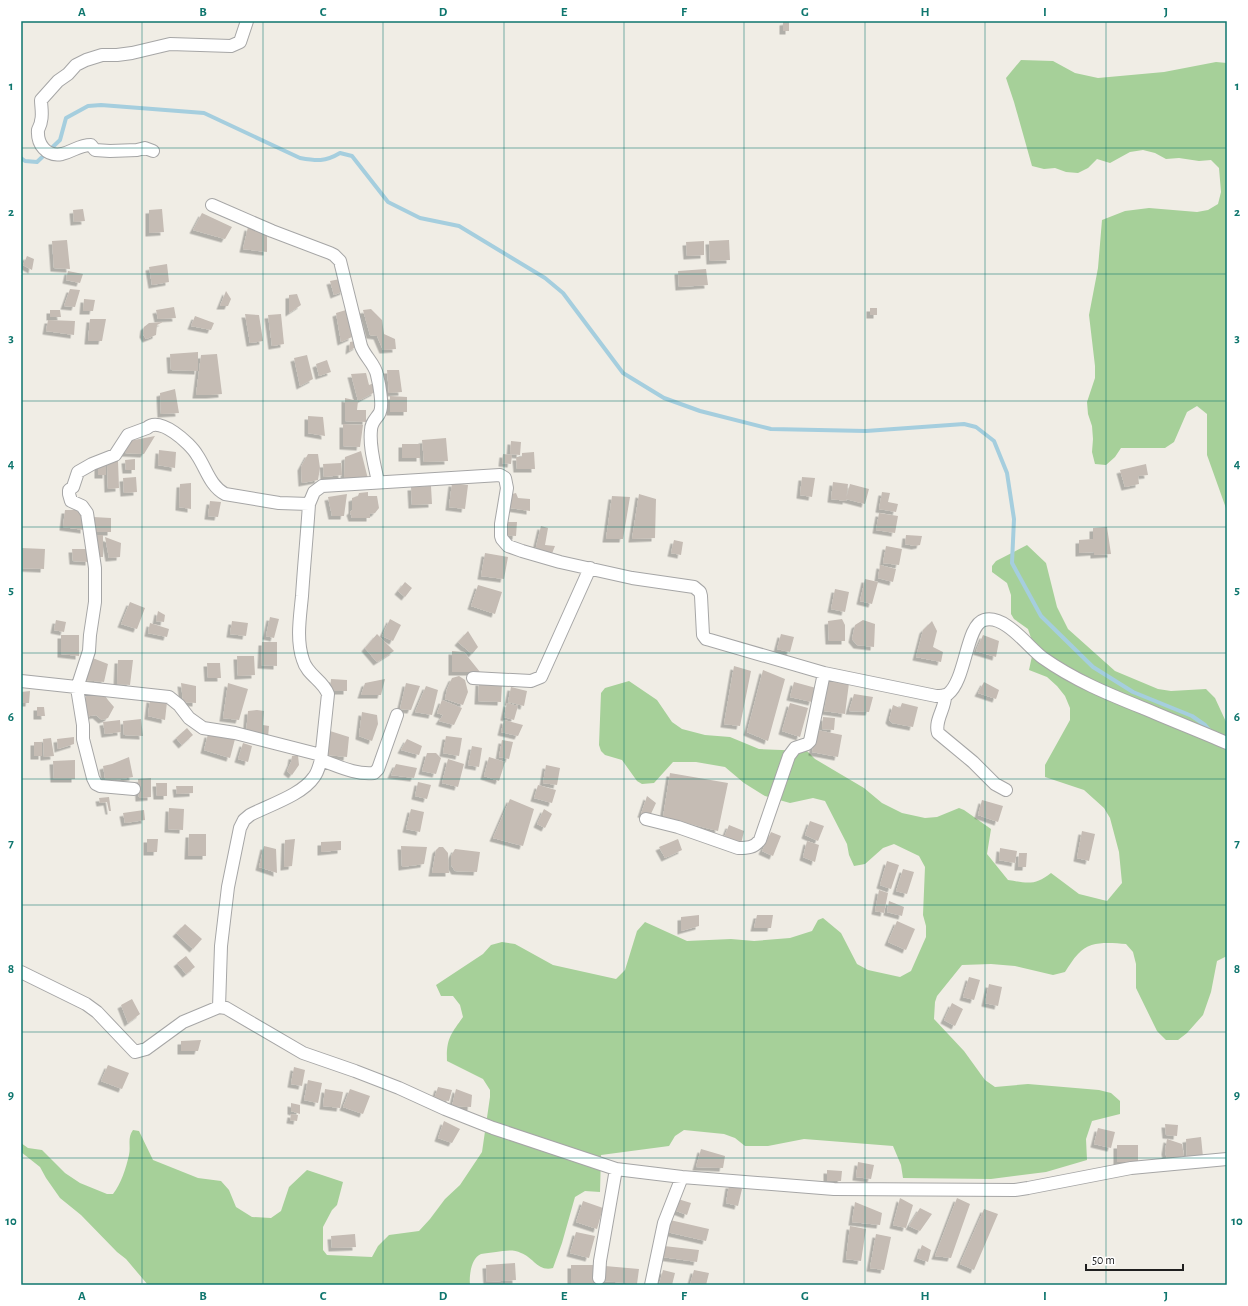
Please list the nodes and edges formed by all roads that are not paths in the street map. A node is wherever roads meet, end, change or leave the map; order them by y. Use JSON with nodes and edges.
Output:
{"nodes":[{"id":1,"x":247,"y":21,"type":"edge"},
{"id":2,"x":153,"y":151,"type":"dead end"},
{"id":3,"x":212,"y":206,"type":"dead end"},
{"id":4,"x":378,"y":482,"type":"junction"},
{"id":5,"x":309,"y":504,"type":"junction"},
{"id":6,"x":590,"y":568,"type":"junction"},
{"id":7,"x":824,"y":673,"type":"junction"},
{"id":8,"x":473,"y":678,"type":"dead end"},
{"id":9,"x":21,"y":681,"type":"edge"},
{"id":10,"x":77,"y":688,"type":"junction"},
{"id":11,"x":945,"y":695,"type":"junction"},
{"id":12,"x":397,"y":715,"type":"dead end"},
{"id":13,"x":1227,"y":743,"type":"edge"},
{"id":14,"x":321,"y":757,"type":"junction"},
{"id":15,"x":134,"y":789,"type":"dead end"},
{"id":16,"x":1006,"y":790,"type":"dead end"},
{"id":17,"x":646,"y":819,"type":"dead end"},
{"id":18,"x":21,"y":972,"type":"edge"},
{"id":19,"x":219,"y":1007,"type":"junction"},
{"id":20,"x":1227,"y":1159,"type":"edge"},
{"id":21,"x":616,"y":1169,"type":"junction"},
{"id":22,"x":682,"y":1177,"type":"junction"},
{"id":23,"x":599,"y":1278,"type":"dead end"},
{"id":24,"x":651,"y":1285,"type":"edge"}],
"edges":[{"from":1,"to":2,"type":"street"},
{"from":3,"to":4,"type":"street"},
{"from":4,"to":5,"type":"street"},
{"from":4,"to":6,"type":"street"},
{"from":5,"to":10,"type":"street"},
{"from":5,"to":14,"type":"street"},
{"from":6,"to":7,"type":"street"},
{"from":6,"to":8,"type":"street"},
{"from":7,"to":11,"type":"street"},
{"from":7,"to":17,"type":"street"},
{"from":9,"to":10,"type":"street"},
{"from":10,"to":14,"type":"street"},
{"from":10,"to":15,"type":"street"},
{"from":11,"to":13,"type":"street"},
{"from":11,"to":16,"type":"street"},
{"from":12,"to":14,"type":"street"},
{"from":14,"to":19,"type":"street"},
{"from":18,"to":19,"type":"street"},
{"from":19,"to":21,"type":"street"},
{"from":20,"to":22,"type":"street"},
{"from":21,"to":22,"type":"street"},
{"from":21,"to":23,"type":"street"},
{"from":22,"to":24,"type":"street"}]}
